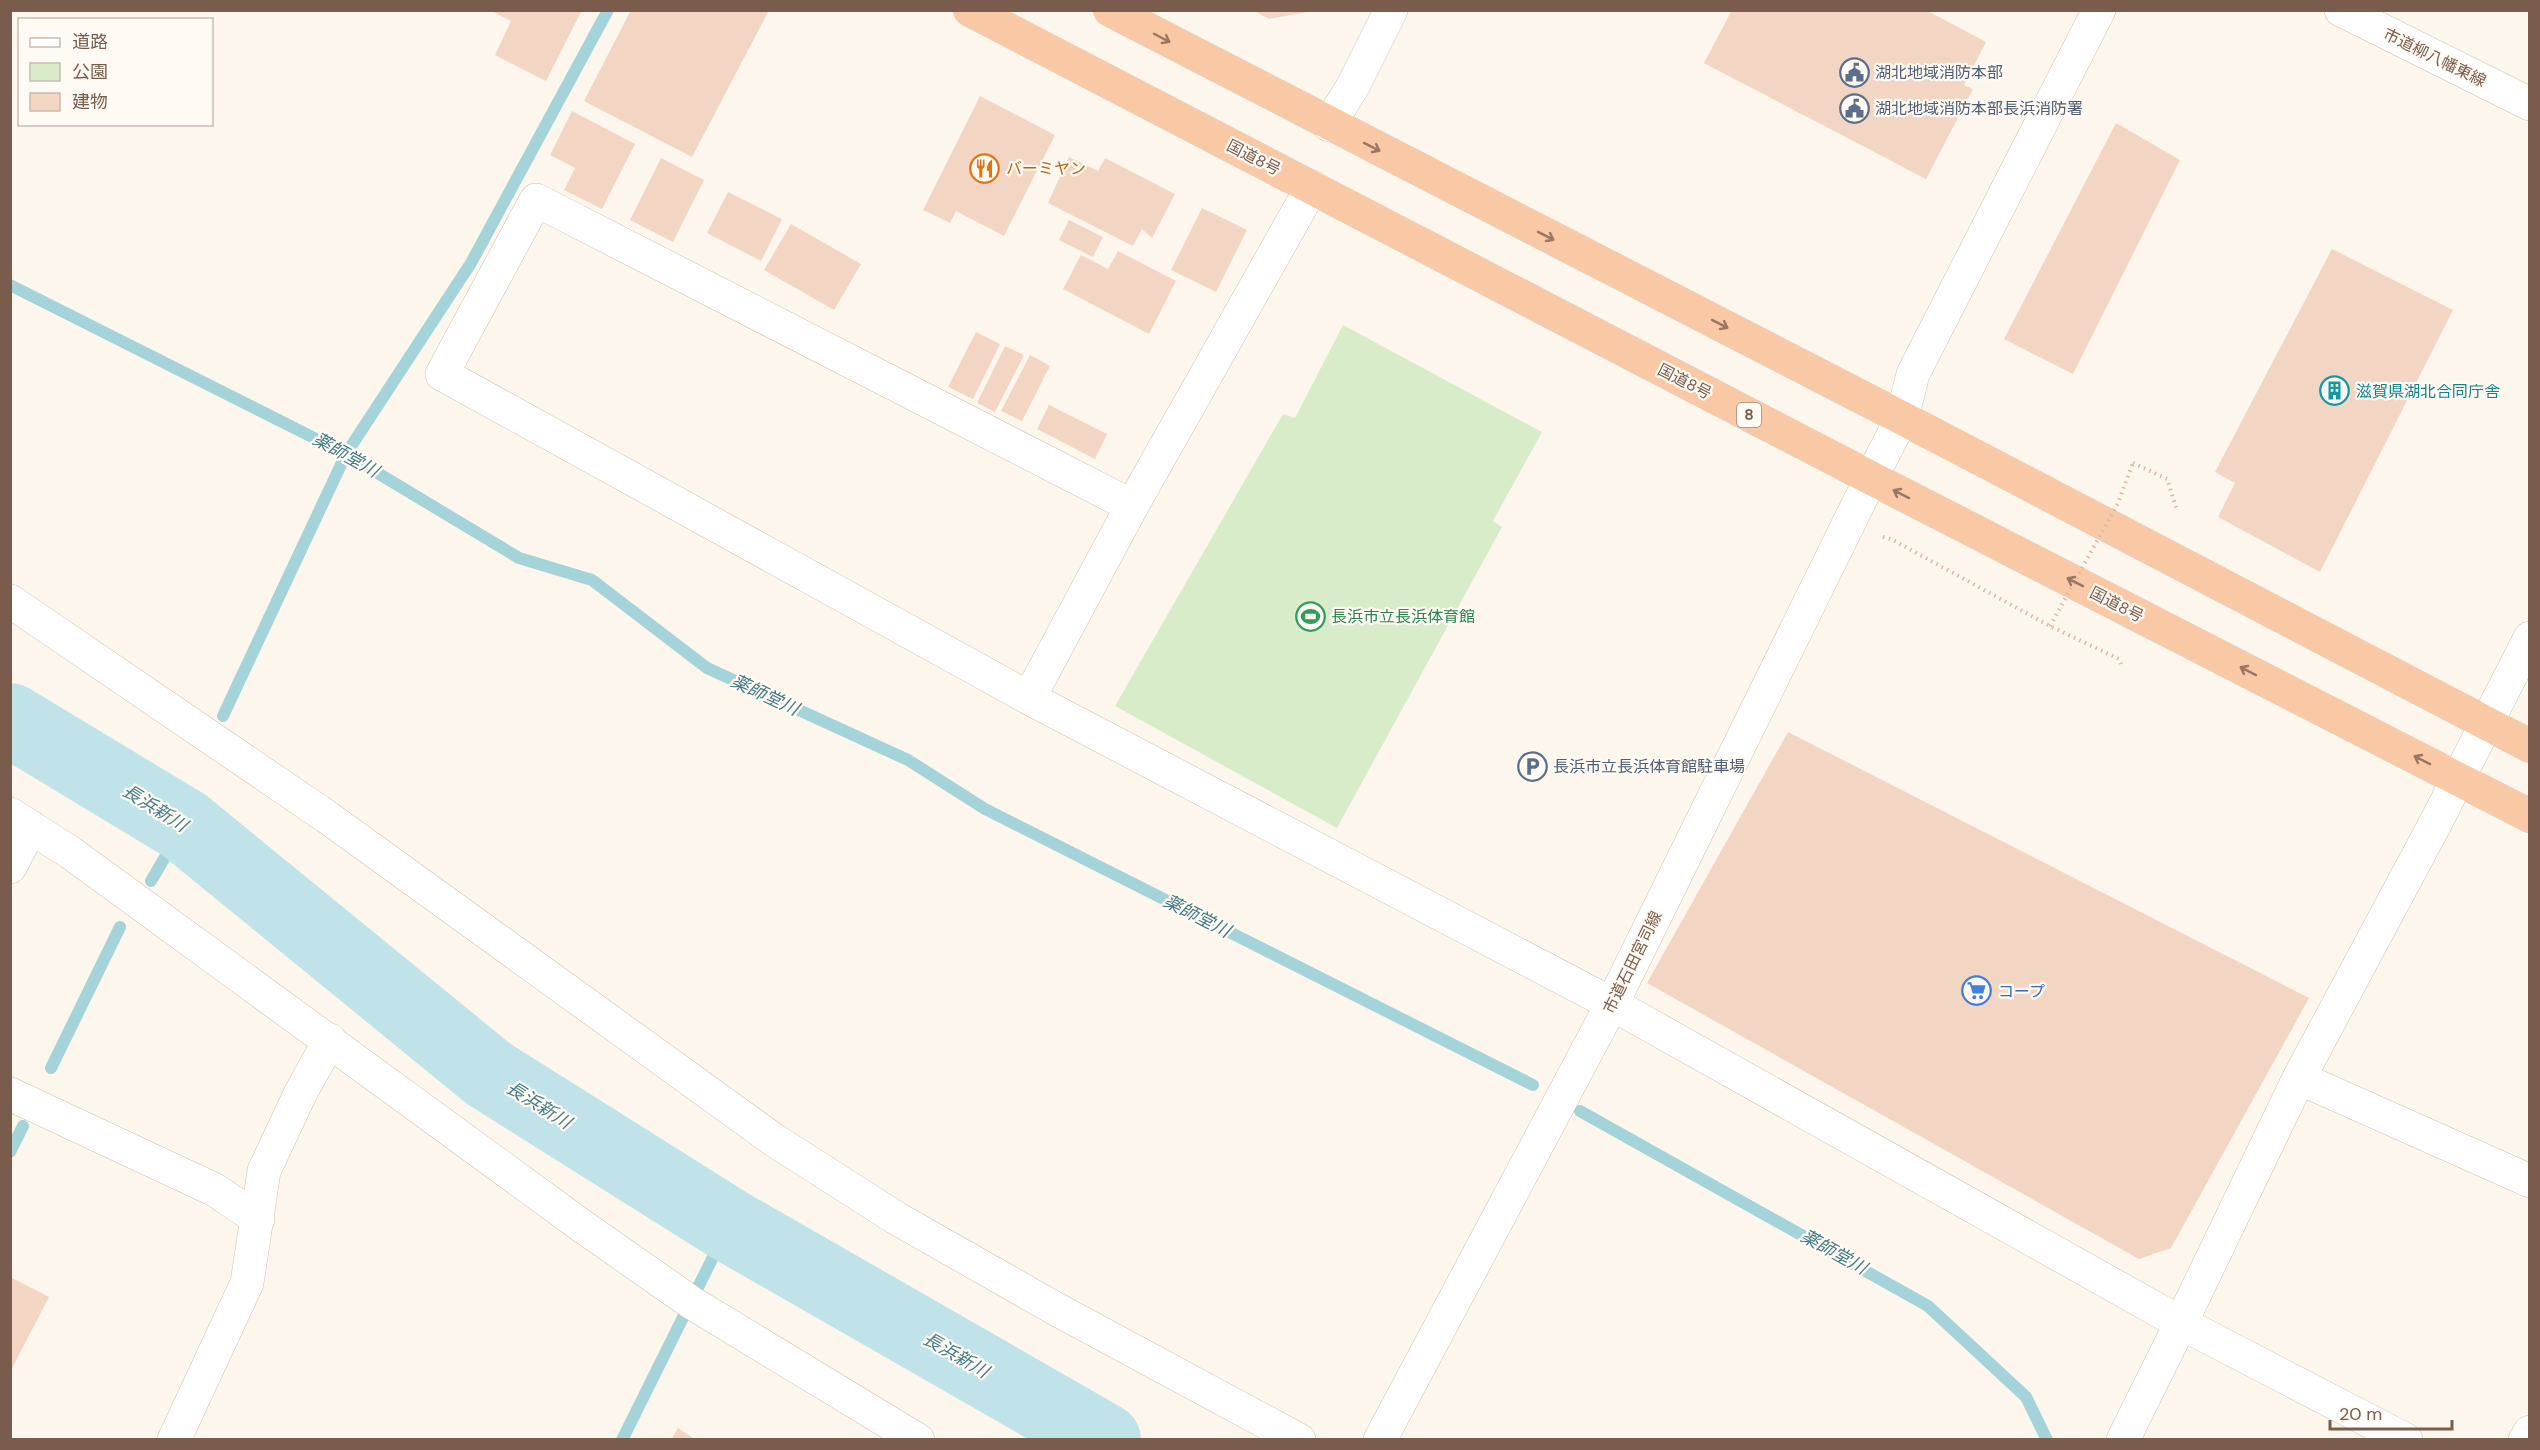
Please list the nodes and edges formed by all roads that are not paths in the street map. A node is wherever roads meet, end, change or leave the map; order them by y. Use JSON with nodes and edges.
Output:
{"nodes":[{"id":1,"x":970,"y":10,"type":"edge"},
{"id":2,"x":1110,"y":10,"type":"edge"},
{"id":3,"x":1391,"y":10,"type":"edge"},
{"id":4,"x":2099,"y":10,"type":"edge"},
{"id":5,"x":2341,"y":10,"type":"edge"},
{"id":6,"x":2529,"y":104,"type":"edge"},
{"id":7,"x":1329,"y":125,"type":"junction"},
{"id":8,"x":1312,"y":187,"type":"junction"},
{"id":9,"x":1902,"y":418,"type":"junction"},
{"id":10,"x":1871,"y":478,"type":"junction"},
{"id":11,"x":1132,"y":506,"type":"junction"},
{"id":12,"x":10,"y":600,"type":"edge"},
{"id":13,"x":2529,"y":638,"type":"edge"},
{"id":14,"x":1029,"y":698,"type":"junction"},
{"id":15,"x":2486,"y":723,"type":"junction"},
{"id":16,"x":2529,"y":746,"type":"edge"},
{"id":17,"x":2457,"y":778,"type":"junction"},
{"id":18,"x":2529,"y":816,"type":"edge"},
{"id":19,"x":21,"y":820,"type":"edge"},
{"id":20,"x":10,"y":867,"type":"edge"},
{"id":21,"x":1612,"y":1004,"type":"junction"},
{"id":22,"x":330,"y":1040,"type":"junction"},
{"id":23,"x":2299,"y":1078,"type":"junction"},
{"id":24,"x":10,"y":1094,"type":"edge"},
{"id":25,"x":2529,"y":1182,"type":"edge"},
{"id":26,"x":258,"y":1219,"type":"junction"},
{"id":27,"x":2181,"y":1323,"type":"junction"},
{"id":28,"x":2529,"y":1432,"type":"edge"},
{"id":29,"x":174,"y":1440,"type":"edge"},
{"id":30,"x":918,"y":1440,"type":"edge"},
{"id":31,"x":1299,"y":1440,"type":"edge"},
{"id":32,"x":1380,"y":1440,"type":"edge"},
{"id":33,"x":2123,"y":1440,"type":"edge"},
{"id":34,"x":2406,"y":1440,"type":"edge"},
{"id":35,"x":2525,"y":1440,"type":"edge"}],
"edges":[{"from":1,"to":8,"type":"highway","name":"国道8号","number":"8"},
{"from":2,"to":7,"type":"highway","one_way":true},
{"from":3,"to":7,"type":"street"},
{"from":4,"to":9,"type":"street","name":"市道石田宮司線"},
{"from":5,"to":6,"type":"street","name":"市道柳八幡東線"},
{"from":7,"to":9,"type":"highway","one_way":true},
{"from":8,"to":10,"type":"highway","name":"国道8号","number":"8"},
{"from":8,"to":11,"type":"street"},
{"from":9,"to":10,"type":"street","name":"市道石田宮司線"},
{"from":9,"to":15,"type":"highway"},
{"from":17,"to":10,"type":"highway","name":"国道8号","number":"8","one_way":true},
{"from":10,"to":21,"type":"street","name":"市道石田宮司線"},
{"from":11,"to":14,"type":"street"},
{"from":11,"to":14,"type":"street"},
{"from":12,"to":31,"type":"street"},
{"from":13,"to":15,"type":"street"},
{"from":14,"to":21,"type":"street"},
{"from":15,"to":16,"type":"highway"},
{"from":15,"to":17,"type":"street"},
{"from":17,"to":18,"type":"highway","name":"国道8号","number":"8"},
{"from":17,"to":23,"type":"street"},
{"from":19,"to":20,"type":"street"},
{"from":19,"to":22,"type":"street"},
{"from":21,"to":27,"type":"street"},
{"from":21,"to":32,"type":"street","name":"市道石田宮司線"},
{"from":22,"to":26,"type":"street"},
{"from":22,"to":30,"type":"street"},
{"from":23,"to":25,"type":"street"},
{"from":23,"to":27,"type":"street"},
{"from":24,"to":26,"type":"street"},
{"from":26,"to":29,"type":"street"},
{"from":27,"to":33,"type":"street"},
{"from":27,"to":34,"type":"street"},
{"from":28,"to":35,"type":"street"}]}
